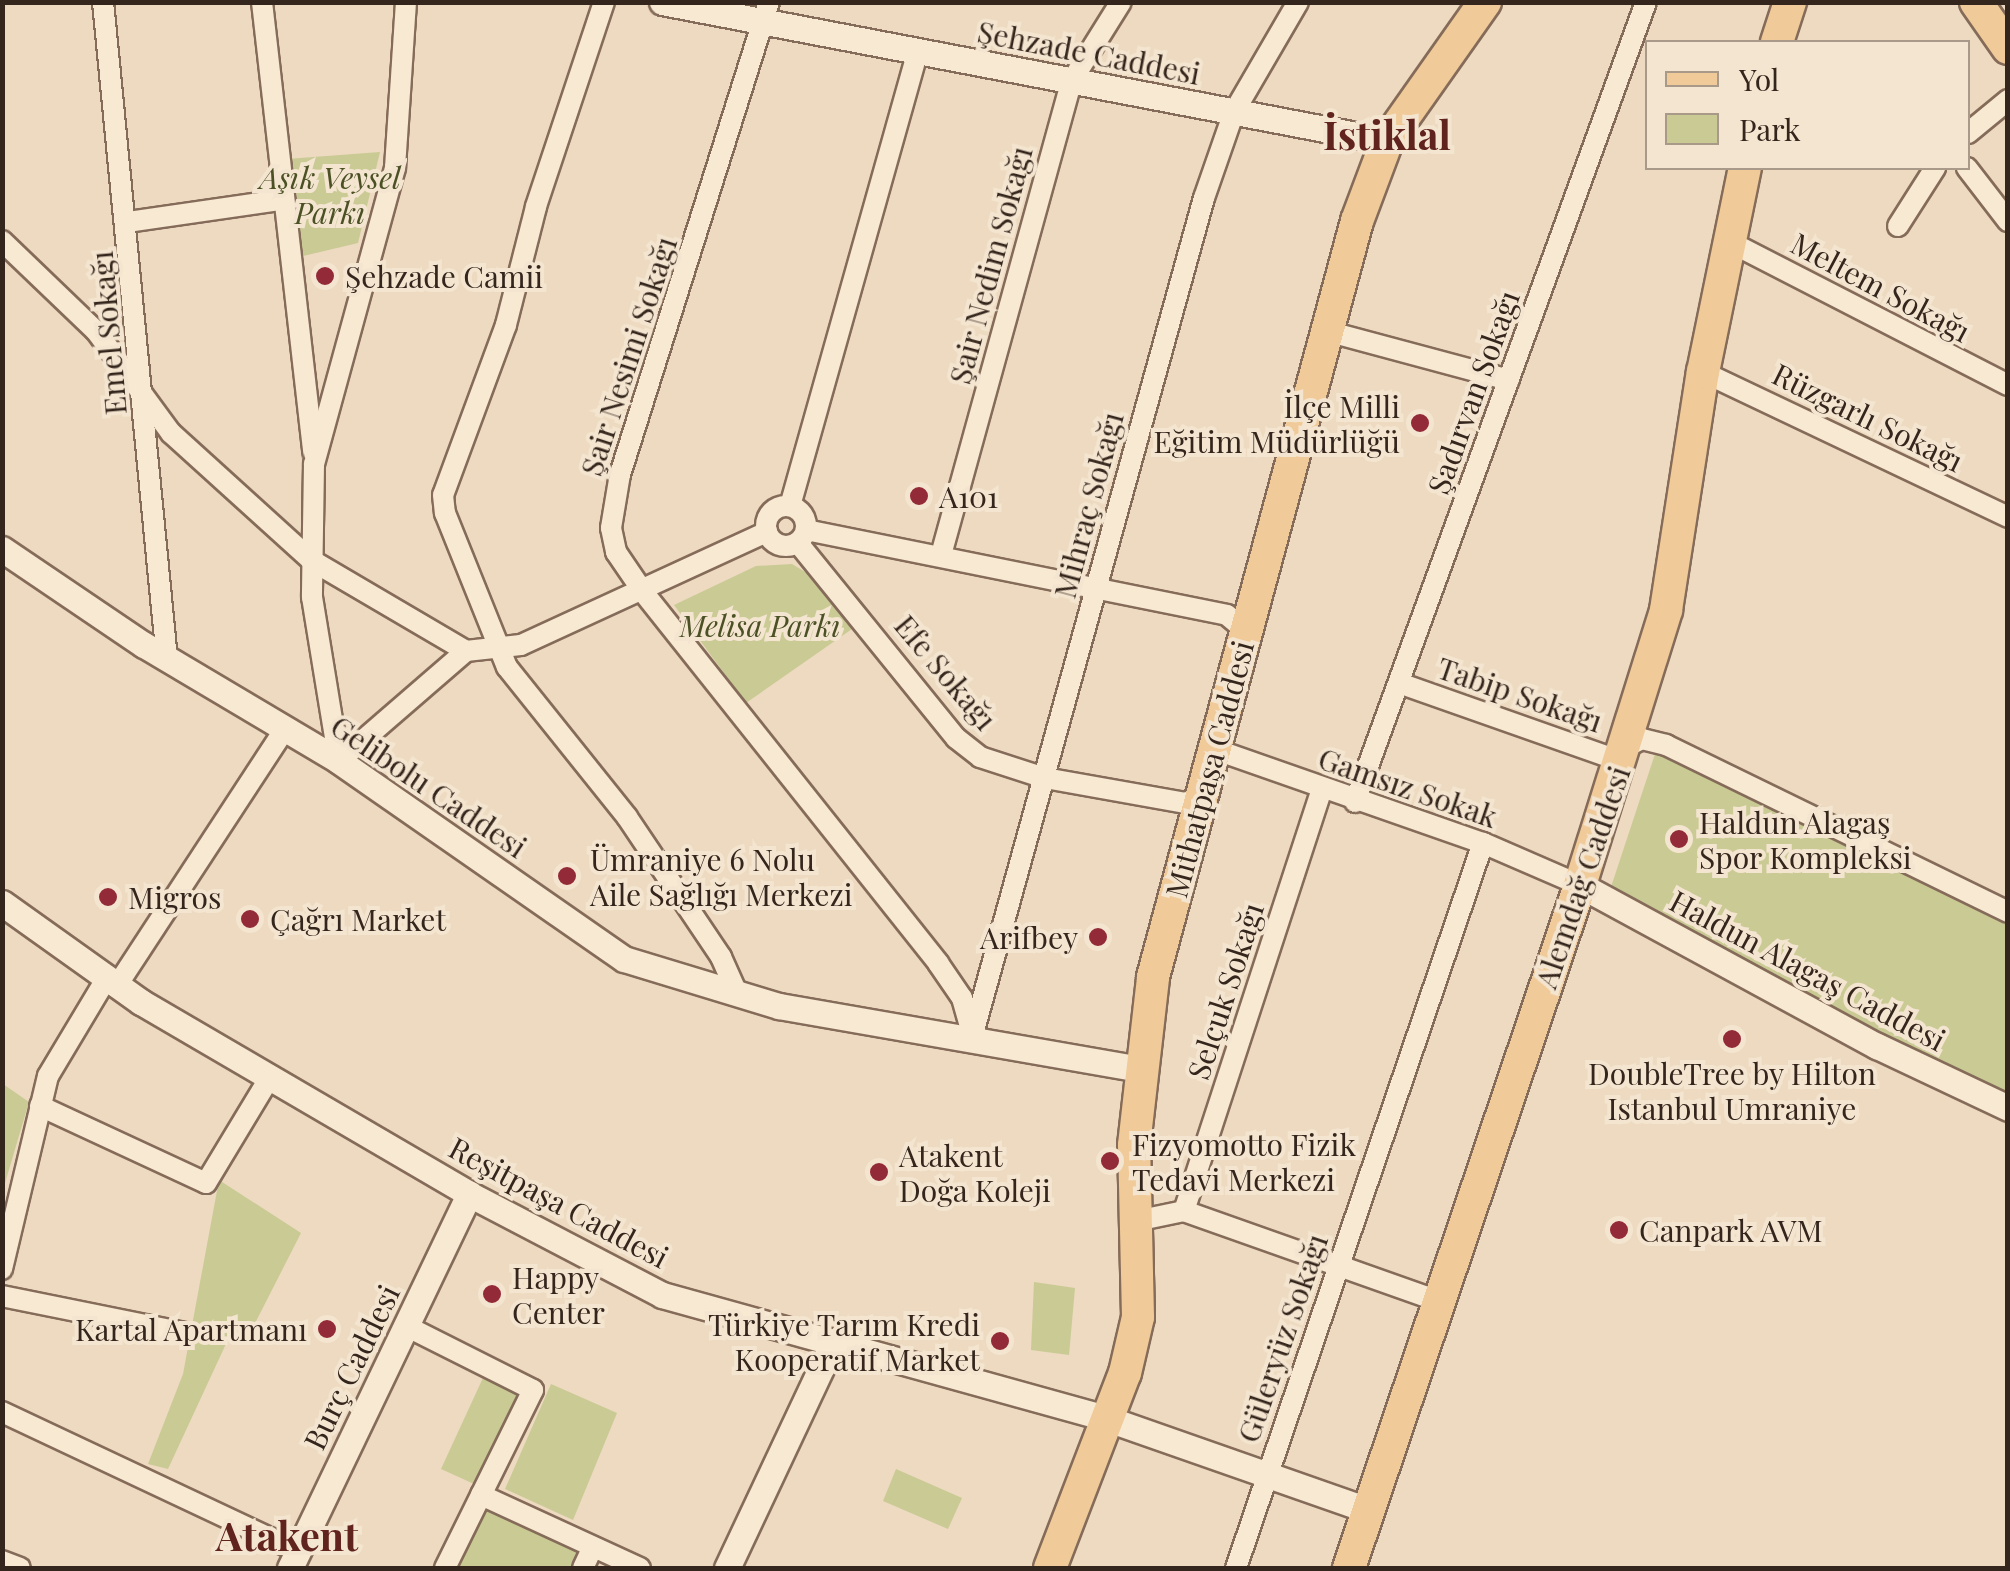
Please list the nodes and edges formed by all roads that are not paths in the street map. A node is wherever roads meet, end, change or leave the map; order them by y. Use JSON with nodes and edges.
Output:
{"nodes":[{"id":1,"x":102,"y":2,"type":"edge"},
{"id":2,"x":262,"y":2,"type":"edge"},
{"id":3,"x":406,"y":2,"type":"edge"},
{"id":4,"x":604,"y":2,"type":"edge"},
{"id":5,"x":662,"y":2,"type":"edge"},
{"id":6,"x":1121,"y":2,"type":"edge"},
{"id":7,"x":1298,"y":2,"type":"edge"},
{"id":8,"x":1485,"y":2,"type":"edge"},
{"id":9,"x":1646,"y":2,"type":"edge"},
{"id":10,"x":1790,"y":2,"type":"edge"},
{"id":11,"x":1976,"y":2,"type":"edge"},
{"id":12,"x":2003,"y":2,"type":"edge"},
{"id":13,"x":2008,"y":9,"type":"edge"},
{"id":14,"x":766,"y":12,"type":"edge"},
{"id":15,"x":1778,"y":40,"type":"edge"},
{"id":16,"x":2008,"y":48,"type":"edge"},
{"id":17,"x":917,"y":53,"type":"junction"},
{"id":18,"x":1071,"y":82,"type":"junction"},
{"id":19,"x":2008,"y":100,"type":"edge"},
{"id":20,"x":1234,"y":112,"type":"junction"},
{"id":21,"x":1970,"y":131,"type":"edge"},
{"id":22,"x":1387,"y":141,"type":"junction"},
{"id":23,"x":1745,"y":170,"type":"edge"},
{"id":24,"x":1934,"y":170,"type":"edge"},
{"id":25,"x":1968,"y":170,"type":"edge"},
{"id":26,"x":282,"y":200,"type":"junction"},
{"id":27,"x":2008,"y":221,"type":"edge"},
{"id":28,"x":128,"y":222,"type":"junction"},
{"id":29,"x":1898,"y":226,"type":"dead end"},
{"id":30,"x":2,"y":241,"type":"edge"},
{"id":31,"x":1728,"y":241,"type":"junction"},
{"id":32,"x":1330,"y":332,"type":"junction"},
{"id":33,"x":1703,"y":372,"type":"junction"},
{"id":34,"x":1509,"y":380,"type":"junction"},
{"id":35,"x":2008,"y":385,"type":"edge"},
{"id":36,"x":142,"y":394,"type":"junction"},
{"id":37,"x":314,"y":464,"type":"junction"},
{"id":38,"x":790,"y":506,"type":"junction"},
{"id":39,"x":2008,"y":517,"type":"edge"},
{"id":40,"x":767,"y":532,"type":"junction"},
{"id":41,"x":802,"y":537,"type":"junction"},
{"id":42,"x":2,"y":549,"type":"edge"},
{"id":43,"x":941,"y":555,"type":"junction"},
{"id":44,"x":311,"y":560,"type":"junction"},
{"id":45,"x":1096,"y":587,"type":"junction"},
{"id":46,"x":642,"y":591,"type":"junction"},
{"id":47,"x":1246,"y":631,"type":"junction"},
{"id":48,"x":496,"y":645,"type":"junction"},
{"id":49,"x":466,"y":650,"type":"junction"},
{"id":50,"x":167,"y":659,"type":"junction"},
{"id":51,"x":1399,"y":683,"type":"junction"},
{"id":52,"x":286,"y":730,"type":"junction"},
{"id":53,"x":1214,"y":749,"type":"junction"},
{"id":54,"x":1624,"y":754,"type":"junction"},
{"id":55,"x":339,"y":761,"type":"junction"},
{"id":56,"x":1046,"y":778,"type":"junction"},
{"id":57,"x":1322,"y":789,"type":"junction"},
{"id":58,"x":1201,"y":797,"type":"junction"},
{"id":59,"x":1356,"y":802,"type":"junction"},
{"id":60,"x":1483,"y":843,"type":"junction"},
{"id":61,"x":1580,"y":885,"type":"junction"},
{"id":62,"x":2,"y":903,"type":"edge"},
{"id":63,"x":2008,"y":912,"type":"edge"},
{"id":64,"x":111,"y":983,"type":"junction"},
{"id":65,"x":737,"y":993,"type":"junction"},
{"id":66,"x":973,"y":1037,"type":"junction"},
{"id":67,"x":1139,"y":1068,"type":"junction"},
{"id":68,"x":270,"y":1076,"type":"junction"},
{"id":69,"x":40,"y":1106,"type":"junction"},
{"id":70,"x":2008,"y":1108,"type":"edge"},
{"id":71,"x":469,"y":1194,"type":"junction"},
{"id":72,"x":1184,"y":1211,"type":"junction"},
{"id":73,"x":1136,"y":1221,"type":"junction"},
{"id":74,"x":3,"y":1258,"type":"edge"},
{"id":75,"x":1340,"y":1265,"type":"junction"},
{"id":76,"x":2,"y":1296,"type":"edge"},
{"id":77,"x":1438,"y":1301,"type":"junction"},
{"id":78,"x":408,"y":1327,"type":"junction"},
{"id":79,"x":185,"y":1333,"type":"dead end"},
{"id":80,"x":834,"y":1341,"type":"junction"},
{"id":81,"x":2,"y":1412,"type":"edge"},
{"id":82,"x":1108,"y":1419,"type":"junction"},
{"id":83,"x":1267,"y":1476,"type":"junction"},
{"id":84,"x":481,"y":1496,"type":"junction"},
{"id":85,"x":1368,"y":1510,"type":"junction"},
{"id":86,"x":593,"y":1548,"type":"junction"},
{"id":87,"x":294,"y":1560,"type":"edge"},
{"id":88,"x":2,"y":1561,"type":"edge"},
{"id":89,"x":20,"y":1568,"type":"edge"},
{"id":90,"x":445,"y":1568,"type":"edge"},
{"id":91,"x":583,"y":1568,"type":"edge"},
{"id":92,"x":640,"y":1568,"type":"edge"},
{"id":93,"x":727,"y":1568,"type":"edge"},
{"id":94,"x":1050,"y":1568,"type":"edge"},
{"id":95,"x":1236,"y":1568,"type":"edge"},
{"id":96,"x":1349,"y":1568,"type":"edge"}],
"edges":[{"from":1,"to":28,"type":"street","name":"Emel Sokağı"},
{"from":2,"to":26,"type":"street"},
{"from":3,"to":37,"type":"street"},
{"from":4,"to":48,"type":"street"},
{"from":5,"to":14,"type":"street","name":"Şehzade Caddesi"},
{"from":6,"to":18,"type":"street","name":"Şair Nedim Sokağı"},
{"from":7,"to":20,"type":"street","name":"Mihraç Sokağı"},
{"from":8,"to":22,"type":"main road","name":"Mithatpaşa Caddesi"},
{"from":9,"to":34,"type":"street","name":"Şadırvan Sokağı"},
{"from":10,"to":15,"type":"main road"},
{"from":11,"to":16,"type":"main road"},
{"from":12,"to":13,"type":"main road"},
{"from":14,"to":17,"type":"street","name":"Şehzade Caddesi"},
{"from":14,"to":46,"type":"street","name":"Şair Nesimi Sokağı"},
{"from":17,"to":18,"type":"street","name":"Şehzade Caddesi"},
{"from":17,"to":38,"type":"street"},
{"from":18,"to":20,"type":"street","name":"Şehzade Caddesi"},
{"from":18,"to":43,"type":"street","name":"Şair Nedim Sokağı"},
{"from":19,"to":21,"type":"street"},
{"from":20,"to":22,"type":"street","name":"Şehzade Caddesi"},
{"from":20,"to":45,"type":"street","name":"Mihraç Sokağı"},
{"from":22,"to":32,"type":"main road","name":"Mithatpaşa Caddesi"},
{"from":23,"to":31,"type":"main road","name":"Alemdağ Caddesi"},
{"from":24,"to":29,"type":"street"},
{"from":25,"to":27,"type":"street"},
{"from":26,"to":28,"type":"street"},
{"from":26,"to":37,"type":"street"},
{"from":28,"to":36,"type":"street","name":"Emel Sokağı"},
{"from":30,"to":36,"type":"street"},
{"from":31,"to":33,"type":"main road","name":"Alemdağ Caddesi"},
{"from":31,"to":35,"type":"street","name":"Meltem Sokağı"},
{"from":32,"to":34,"type":"street"},
{"from":32,"to":47,"type":"main road","name":"Mithatpaşa Caddesi"},
{"from":33,"to":39,"type":"street","name":"Rüzgarlı Sokağı"},
{"from":33,"to":54,"type":"main road","name":"Alemdağ Caddesi"},
{"from":34,"to":51,"type":"street","name":"Şadırvan Sokağı"},
{"from":36,"to":44,"type":"street"},
{"from":36,"to":50,"type":"street","name":"Emel Sokağı"},
{"from":37,"to":44,"type":"street"},
{"from":38,"to":40,"type":"street"},
{"from":38,"to":41,"type":"street","name":"Efe Sokağı"},
{"from":40,"to":41,"type":"street"},
{"from":40,"to":46,"type":"street"},
{"from":41,"to":43,"type":"street"},
{"from":41,"to":56,"type":"street","name":"Efe Sokağı"},
{"from":42,"to":50,"type":"street","name":"Gelibolu Caddesi"},
{"from":43,"to":45,"type":"street"},
{"from":44,"to":49,"type":"street"},
{"from":44,"to":55,"type":"street"},
{"from":45,"to":47,"type":"street"},
{"from":45,"to":56,"type":"street","name":"Mihraç Sokağı"},
{"from":46,"to":48,"type":"street"},
{"from":46,"to":66,"type":"street","name":"Şair Nesimi Sokağı"},
{"from":47,"to":53,"type":"main road","name":"Mithatpaşa Caddesi"},
{"from":48,"to":49,"type":"street"},
{"from":48,"to":65,"type":"street"},
{"from":49,"to":55,"type":"street"},
{"from":50,"to":52,"type":"street","name":"Gelibolu Caddesi"},
{"from":51,"to":54,"type":"street","name":"Tabip Sokağı"},
{"from":51,"to":59,"type":"street","name":"Şadırvan Sokağı"},
{"from":52,"to":55,"type":"street","name":"Gelibolu Caddesi"},
{"from":52,"to":64,"type":"street"},
{"from":53,"to":57,"type":"street","name":"Gamsız Sokak"},
{"from":53,"to":58,"type":"main road","name":"Mithatpaşa Caddesi"},
{"from":54,"to":61,"type":"main road","name":"Alemdağ Caddesi"},
{"from":54,"to":63,"type":"street","name":"Tabip Sokağı"},
{"from":55,"to":65,"type":"street","name":"Gelibolu Caddesi"},
{"from":56,"to":58,"type":"street","name":"Efe Sokağı"},
{"from":56,"to":66,"type":"street","name":"Mihraç Sokağı"},
{"from":57,"to":59,"type":"street","name":"Gamsız Sokak"},
{"from":57,"to":72,"type":"street","name":"Selçuk Sokağı"},
{"from":58,"to":67,"type":"main road","name":"Mithatpaşa Caddesi"},
{"from":59,"to":60,"type":"street","name":"Gamsız Sokak"},
{"from":60,"to":61,"type":"street","name":"Gamsız Sokak"},
{"from":60,"to":75,"type":"street","name":"Güleryüz Sokağı"},
{"from":61,"to":70,"type":"street","name":"Haldun Alagaş Caddesi"},
{"from":61,"to":77,"type":"main road","name":"Alemdağ Caddesi"},
{"from":62,"to":64,"type":"street","name":"Reşitpaşa Caddesi"},
{"from":64,"to":68,"type":"street","name":"Reşitpaşa Caddesi"},
{"from":64,"to":69,"type":"street"},
{"from":65,"to":66,"type":"street","name":"Gelibolu Caddesi"},
{"from":66,"to":67,"type":"street","name":"Gelibolu Caddesi"},
{"from":67,"to":73,"type":"main road","name":"Mithatpaşa Caddesi"},
{"from":68,"to":69,"type":"street"},
{"from":68,"to":71,"type":"street","name":"Reşitpaşa Caddesi"},
{"from":69,"to":74,"type":"street"},
{"from":71,"to":78,"type":"street","name":"Burç Caddesi"},
{"from":71,"to":80,"type":"street","name":"Reşitpaşa Caddesi"},
{"from":72,"to":73,"type":"street"},
{"from":72,"to":75,"type":"street"},
{"from":73,"to":82,"type":"main road","name":"Mithatpaşa Caddesi"},
{"from":75,"to":77,"type":"street"},
{"from":75,"to":83,"type":"street","name":"Güleryüz Sokağı"},
{"from":76,"to":79,"type":"street"},
{"from":77,"to":85,"type":"main road","name":"Alemdağ Caddesi"},
{"from":78,"to":84,"type":"street"},
{"from":78,"to":87,"type":"street","name":"Burç Caddesi"},
{"from":80,"to":82,"type":"street","name":"Reşitpaşa Caddesi"},
{"from":80,"to":93,"type":"street"},
{"from":81,"to":87,"type":"street"},
{"from":82,"to":83,"type":"street","name":"Reşitpaşa Caddesi"},
{"from":82,"to":94,"type":"main road","name":"Mithatpaşa Caddesi"},
{"from":83,"to":85,"type":"street","name":"Reşitpaşa Caddesi"},
{"from":83,"to":95,"type":"street","name":"Güleryüz Sokağı"},
{"from":84,"to":86,"type":"street"},
{"from":84,"to":90,"type":"street"},
{"from":85,"to":96,"type":"main road","name":"Alemdağ Caddesi"},
{"from":86,"to":91,"type":"street"},
{"from":86,"to":92,"type":"street"},
{"from":88,"to":89,"type":"street"}]}
